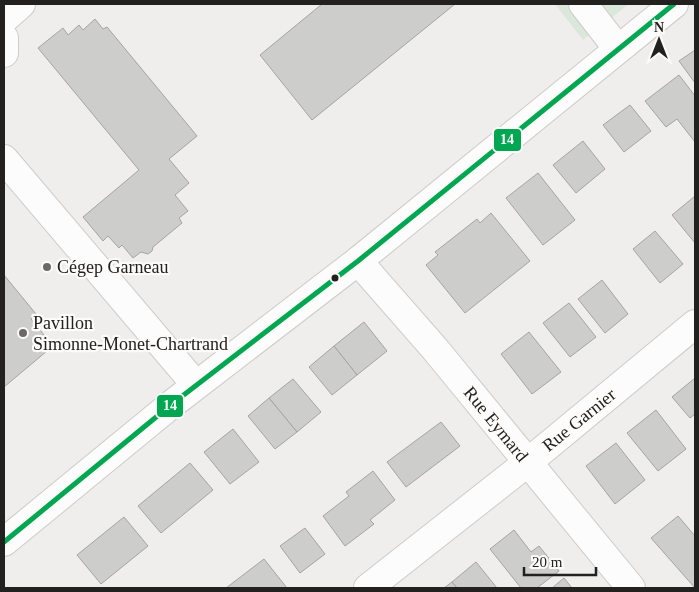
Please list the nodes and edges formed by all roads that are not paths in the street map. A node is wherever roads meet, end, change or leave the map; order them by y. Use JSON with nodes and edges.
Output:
{"nodes":[{"id":1,"x":21,"y":4,"type":"edge"},
{"id":2,"x":583,"y":4,"type":"edge"},
{"id":3,"x":674,"y":4,"type":"edge"},
{"id":4,"x":4,"y":20,"type":"edge"},
{"id":5,"x":4,"y":38,"type":"edge"},
{"id":6,"x":618,"y":49,"type":"junction"},
{"id":7,"x":4,"y":53,"type":"edge"},
{"id":8,"x":4,"y":159,"type":"edge"},
{"id":9,"x":358,"y":260,"type":"junction"},
{"id":10,"x":695,"y":324,"type":"edge"},
{"id":11,"x":196,"y":385,"type":"junction"},
{"id":12,"x":527,"y":463,"type":"junction"},
{"id":13,"x":4,"y":542,"type":"edge"},
{"id":14,"x":368,"y":588,"type":"edge"},
{"id":15,"x":631,"y":588,"type":"edge"}],
"edges":[{"from":1,"to":4,"type":"street"},
{"from":2,"to":6,"type":"street"},
{"from":3,"to":6,"type":"street"},
{"from":5,"to":7,"type":"street"},
{"from":6,"to":9,"type":"street"},
{"from":8,"to":11,"type":"street"},
{"from":9,"to":11,"type":"street"},
{"from":9,"to":12,"type":"street","name":"Rue Eymard"},
{"from":10,"to":12,"type":"street","name":"Rue Garnier"},
{"from":11,"to":13,"type":"street"},
{"from":12,"to":14,"type":"street","name":"Rue Garnier"},
{"from":12,"to":15,"type":"street","name":"Rue Eymard"}]}
